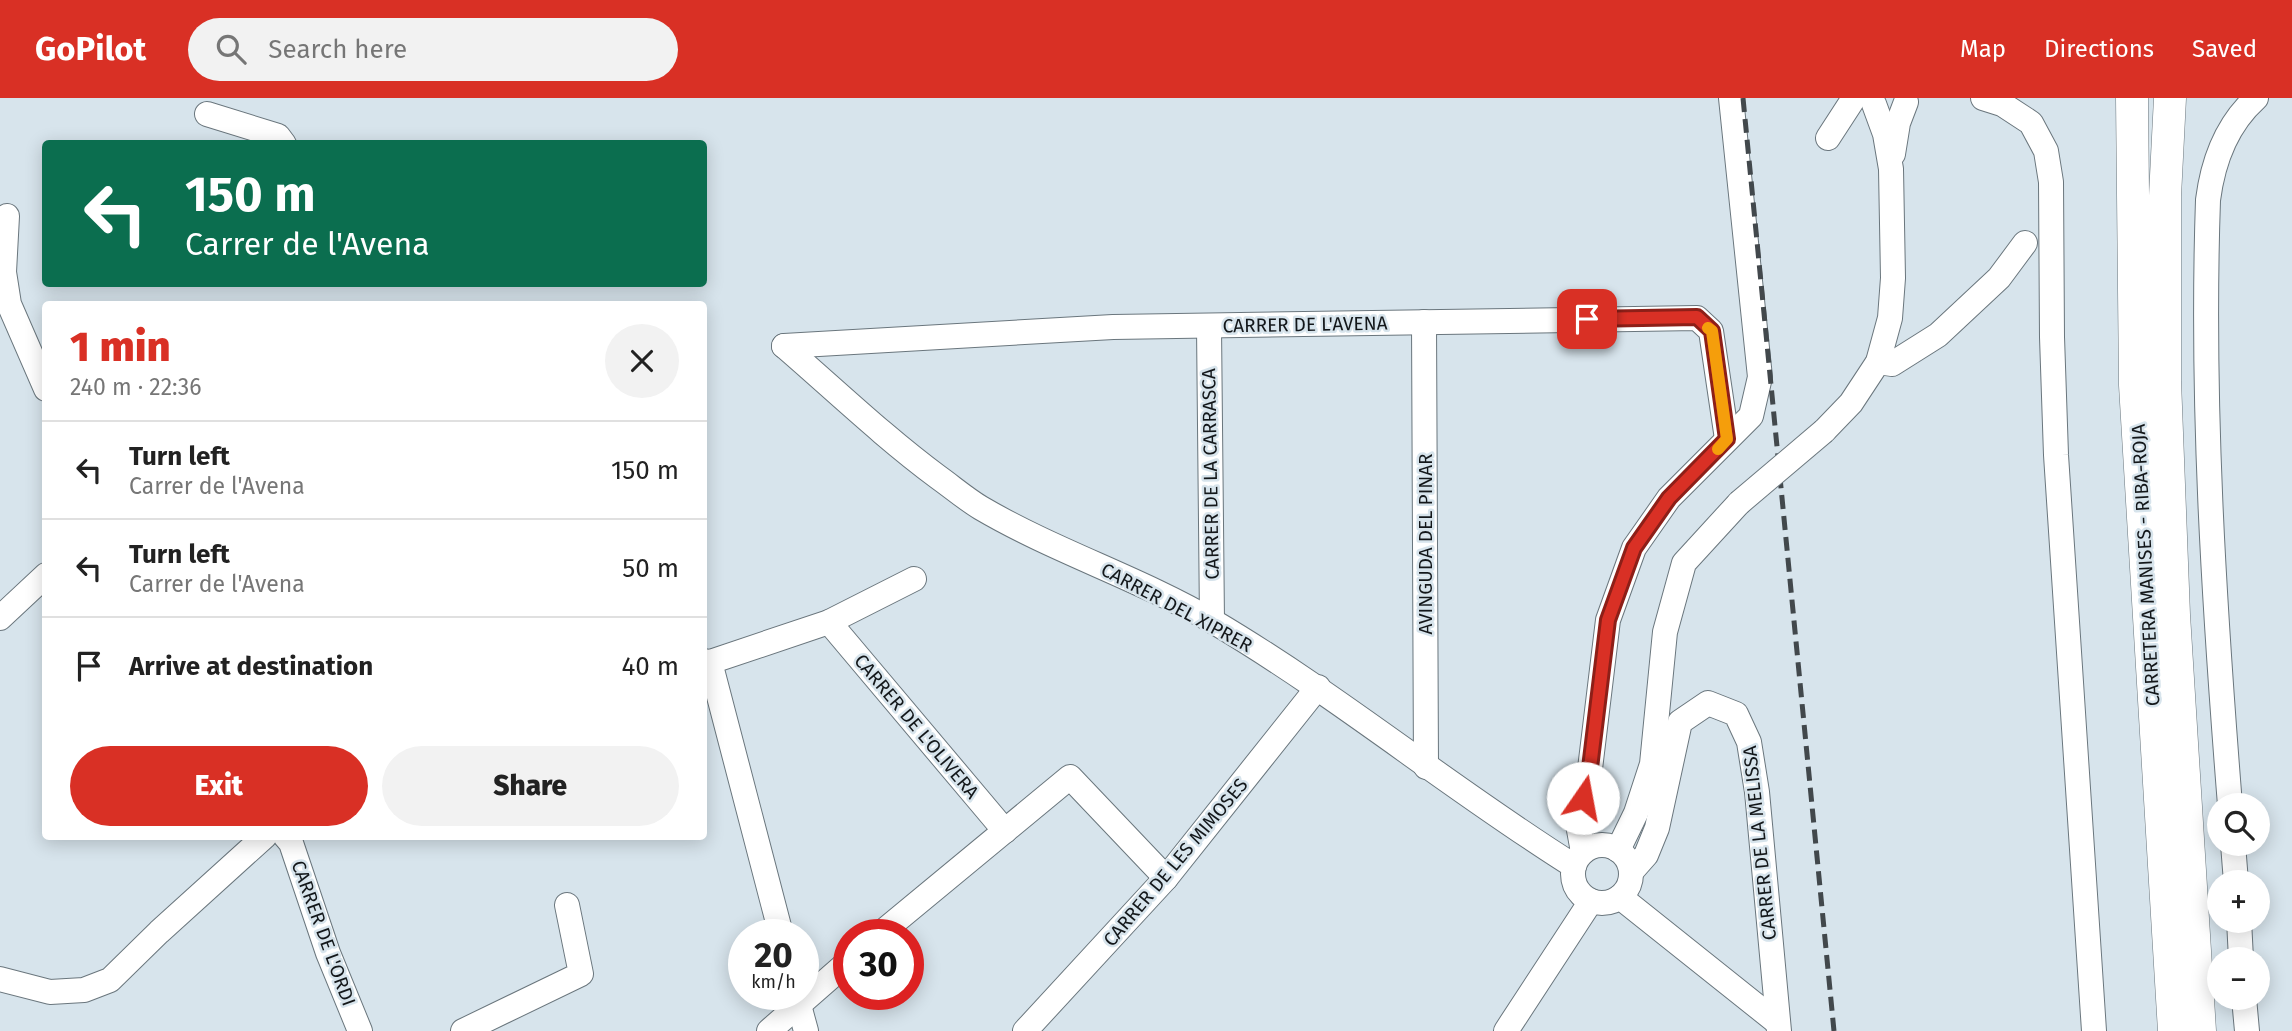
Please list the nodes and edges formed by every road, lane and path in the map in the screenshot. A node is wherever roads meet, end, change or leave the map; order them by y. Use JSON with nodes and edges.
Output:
{"nodes":[{"id":1,"x":1731,"y":98,"type":"edge"},
{"id":2,"x":1983,"y":98,"type":"edge"},
{"id":3,"x":2132,"y":98,"type":"edge"},
{"id":4,"x":2170,"y":98,"type":"edge"},
{"id":5,"x":2256,"y":98,"type":"edge"},
{"id":6,"x":1863,"y":100,"type":"edge"},
{"id":7,"x":1910,"y":100,"type":"edge"},
{"id":8,"x":207,"y":114,"type":"dead end"},
{"id":9,"x":1828,"y":138,"type":"dead end"},
{"id":10,"x":281,"y":140,"type":"edge"},
{"id":11,"x":1891,"y":169,"type":"junction"},
{"id":12,"x":7,"y":216,"type":"dead end"},
{"id":13,"x":2025,"y":243,"type":"dead end"},
{"id":14,"x":1424,"y":322,"type":"junction"},
{"id":15,"x":1209,"y":327,"type":"junction"},
{"id":16,"x":784,"y":346,"type":"joint"},
{"id":17,"x":1878,"y":362,"type":"junction"},
{"id":18,"x":42,"y":380,"type":"edge"},
{"id":19,"x":1727,"y":439,"type":"junction"},
{"id":20,"x":42,"y":579,"type":"edge"},
{"id":21,"x":914,"y":579,"type":"dead end"},
{"id":22,"x":0,"y":618,"type":"edge"},
{"id":23,"x":829,"y":621,"type":"junction"},
{"id":24,"x":1212,"y":621,"type":"junction"},
{"id":25,"x":707,"y":662,"type":"edge"},
{"id":26,"x":1318,"y":687,"type":"junction"},
{"id":27,"x":1426,"y":766,"type":"junction"},
{"id":28,"x":2229,"y":793,"type":"edge"},
{"id":29,"x":1005,"y":831,"type":"junction"},
{"id":30,"x":261,"y":840,"type":"edge"},
{"id":31,"x":288,"y":840,"type":"edge"},
{"id":32,"x":1618,"y":850,"type":"junction"},
{"id":33,"x":1578,"y":859,"type":"junction"},
{"id":34,"x":1631,"y":872,"type":"junction"},
{"id":35,"x":1166,"y":878,"type":"junction"},
{"id":36,"x":1620,"y":897,"type":"junction"},
{"id":37,"x":1591,"y":901,"type":"junction"},
{"id":38,"x":567,"y":905,"type":"dead end"},
{"id":39,"x":777,"y":919,"type":"edge"},
{"id":40,"x":898,"y":919,"type":"edge"},
{"id":41,"x":0,"y":979,"type":"edge"},
{"id":42,"x":787,"y":1010,"type":"edge"},
{"id":43,"x":800,"y":1010,"type":"edge"},
{"id":44,"x":2245,"y":1010,"type":"edge"},
{"id":45,"x":1778,"y":1027,"type":"edge"},
{"id":46,"x":360,"y":1031,"type":"edge"},
{"id":47,"x":463,"y":1031,"type":"edge"},
{"id":48,"x":769,"y":1031,"type":"edge"},
{"id":49,"x":806,"y":1031,"type":"edge"},
{"id":50,"x":1025,"y":1031,"type":"edge"},
{"id":51,"x":1506,"y":1031,"type":"edge"},
{"id":52,"x":2094,"y":1031,"type":"edge"},
{"id":53,"x":2174,"y":1031,"type":"edge"},
{"id":54,"x":2200,"y":1031,"type":"edge"},
{"id":55,"x":2247,"y":1031,"type":"edge"}],
"edges":[{"from":1,"to":19,"type":"street"},
{"from":2,"to":52,"type":"street"},
{"from":3,"to":53,"type":"main road","name":"CARRETERA MANISES - RIBA-ROJA"},
{"from":4,"to":54,"type":"main road","name":"CARRETERA MANISES - RIBA-ROJA"},
{"from":5,"to":28,"type":"street"},
{"from":6,"to":7,"type":"street"},
{"from":6,"to":9,"type":"street"},
{"from":6,"to":11,"type":"street"},
{"from":7,"to":11,"type":"street"},
{"from":8,"to":10,"type":"street"},
{"from":11,"to":17,"type":"street"},
{"from":12,"to":18,"type":"street"},
{"from":13,"to":17,"type":"street"},
{"from":14,"to":15,"type":"street","name":"CARRER DE L'AVENA"},
{"from":14,"to":19,"type":"street","name":"CARRER DE L'AVENA"},
{"from":14,"to":27,"type":"street","name":"AVINGUDA DEL PINAR"},
{"from":15,"to":16,"type":"street","name":"CARRER DE L'AVENA"},
{"from":15,"to":24,"type":"street","name":"CARRER DE LA CARRASCA"},
{"from":16,"to":24,"type":"street","name":"CARRER DEL XIPRER"},
{"from":17,"to":32,"type":"street","bridge":true},
{"from":19,"to":33,"type":"street"},
{"from":20,"to":22,"type":"street"},
{"from":21,"to":23,"type":"street"},
{"from":23,"to":25,"type":"street"},
{"from":23,"to":29,"type":"street","name":"CARRER DE L'OLIVERA"},
{"from":24,"to":26,"type":"street","name":"CARRER DEL XIPRER"},
{"from":25,"to":39,"type":"street"},
{"from":26,"to":27,"type":"street","name":"CARRER DEL XIPRER"},
{"from":26,"to":35,"type":"street","name":"CARRER DE LES MIMOSES"},
{"from":27,"to":33,"type":"street","name":"CARRER DEL XIPRER"},
{"from":29,"to":35,"type":"street"},
{"from":29,"to":40,"type":"street"},
{"from":30,"to":41,"type":"street"},
{"from":31,"to":46,"type":"street","name":"CARRER DE L'ORDI"},
{"from":32,"to":33,"type":"street"},
{"from":32,"to":34,"type":"street"},
{"from":33,"to":37,"type":"street"},
{"from":34,"to":36,"type":"street"},
{"from":34,"to":45,"type":"street","name":"CARRER DE LA MELISSA"},
{"from":35,"to":50,"type":"street","name":"CARRER DE LES MIMOSES"},
{"from":36,"to":37,"type":"street"},
{"from":36,"to":45,"type":"street"},
{"from":37,"to":51,"type":"street"},
{"from":38,"to":47,"type":"street"},
{"from":42,"to":48,"type":"street"},
{"from":43,"to":49,"type":"street"},
{"from":44,"to":55,"type":"street"}]}
